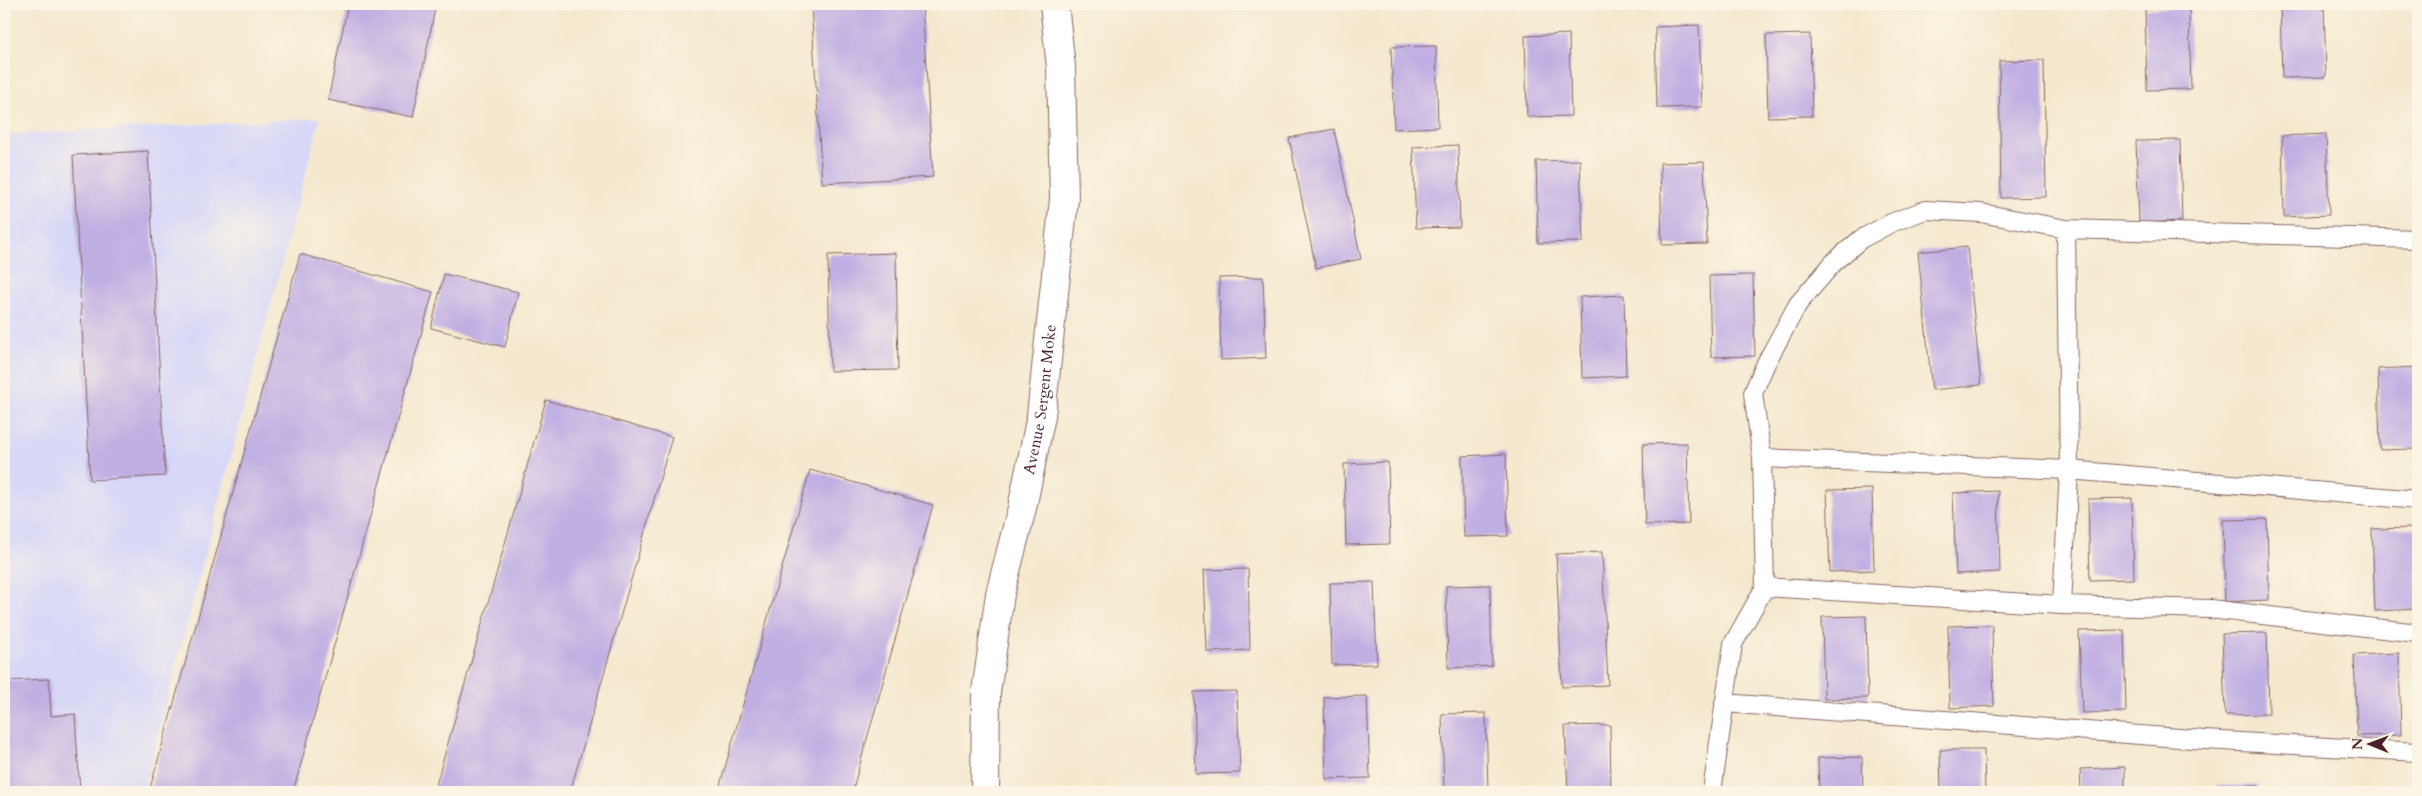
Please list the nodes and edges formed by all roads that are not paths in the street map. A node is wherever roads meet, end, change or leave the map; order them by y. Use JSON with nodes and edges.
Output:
{"nodes":[{"id":1,"x":1054,"y":4,"type":"edge"},
{"id":2,"x":2066,"y":229,"type":"junction"},
{"id":3,"x":2418,"y":239,"type":"edge"},
{"id":4,"x":1762,"y":458,"type":"junction"},
{"id":5,"x":2069,"y":470,"type":"junction"},
{"id":6,"x":2418,"y":500,"type":"edge"},
{"id":7,"x":1765,"y":587,"type":"junction"},
{"id":8,"x":2062,"y":605,"type":"junction"},
{"id":9,"x":2418,"y":633,"type":"edge"},
{"id":10,"x":1724,"y":703,"type":"junction"},
{"id":11,"x":2418,"y":752,"type":"edge"},
{"id":12,"x":985,"y":792,"type":"edge"},
{"id":13,"x":1712,"y":792,"type":"edge"}],
"edges":[{"from":1,"to":12,"type":"main road","name":"Avenue Sergent Moke"},
{"from":2,"to":3,"type":"lane"},
{"from":2,"to":4,"type":"lane"},
{"from":2,"to":5,"type":"lane"},
{"from":4,"to":5,"type":"lane"},
{"from":4,"to":7,"type":"lane"},
{"from":5,"to":6,"type":"lane"},
{"from":5,"to":8,"type":"lane"},
{"from":7,"to":8,"type":"lane"},
{"from":7,"to":10,"type":"lane"},
{"from":8,"to":9,"type":"lane"},
{"from":10,"to":11,"type":"lane"},
{"from":10,"to":13,"type":"lane"}]}
